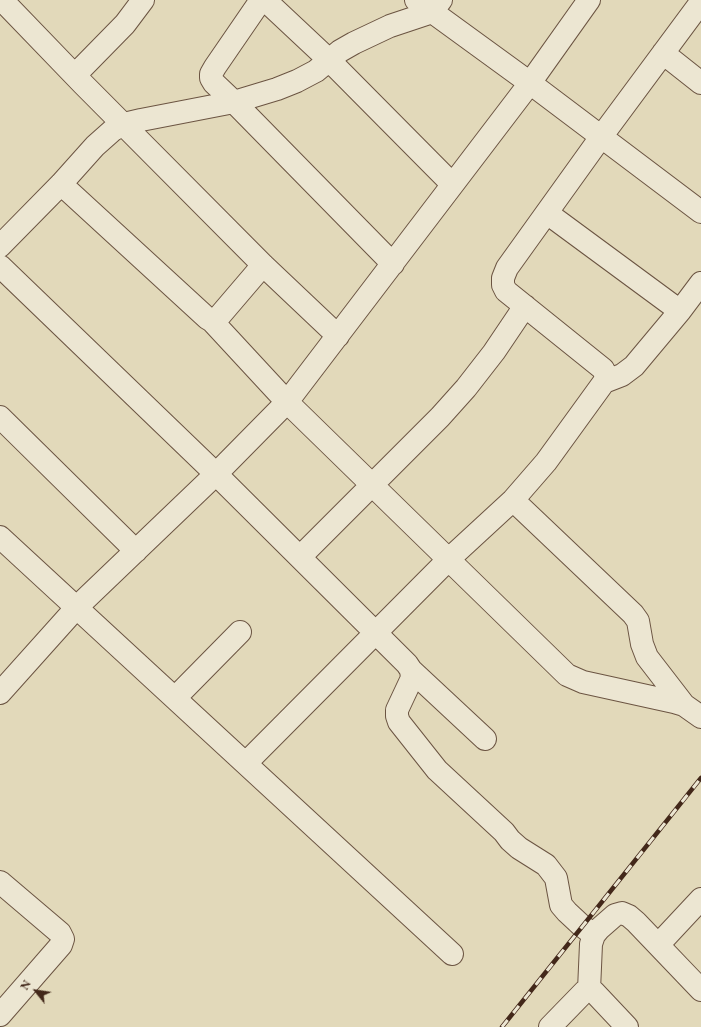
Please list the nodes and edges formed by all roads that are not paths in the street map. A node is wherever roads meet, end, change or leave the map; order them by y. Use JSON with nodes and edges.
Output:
{"nodes":[{"id":1,"x":143,"y":0,"type":"edge"},
{"id":2,"x":261,"y":0,"type":"edge"},
{"id":3,"x":266,"y":0,"type":"edge"},
{"id":4,"x":589,"y":0,"type":"edge"},
{"id":5,"x":2,"y":2,"type":"edge"},
{"id":6,"x":701,"y":2,"type":"edge"},
{"id":7,"x":430,"y":4,"type":"edge"},
{"id":8,"x":663,"y":53,"type":"junction"},
{"id":9,"x":329,"y":60,"type":"junction"},
{"id":10,"x":75,"y":75,"type":"junction"},
{"id":11,"x":701,"y":82,"type":"edge"},
{"id":12,"x":530,"y":83,"type":"junction"},
{"id":13,"x":234,"y":102,"type":"junction"},
{"id":14,"x":124,"y":124,"type":"junction"},
{"id":15,"x":601,"y":137,"type":"junction"},
{"id":16,"x":61,"y":184,"type":"junction"},
{"id":17,"x":452,"y":184,"type":"junction"},
{"id":18,"x":547,"y":212,"type":"junction"},
{"id":19,"x":701,"y":212,"type":"edge"},
{"id":20,"x":0,"y":246,"type":"edge"},
{"id":21,"x":393,"y":264,"type":"junction"},
{"id":22,"x":263,"y":265,"type":"junction"},
{"id":23,"x":0,"y":266,"type":"edge"},
{"id":24,"x":701,"y":283,"type":"edge"},
{"id":25,"x":525,"y":306,"type":"junction"},
{"id":26,"x":680,"y":311,"type":"junction"},
{"id":27,"x":212,"y":321,"type":"junction"},
{"id":28,"x":338,"y":336,"type":"junction"},
{"id":29,"x":604,"y":382,"type":"junction"},
{"id":30,"x":287,"y":402,"type":"junction"},
{"id":31,"x":0,"y":417,"type":"edge"},
{"id":32,"x":216,"y":474,"type":"junction"},
{"id":33,"x":372,"y":484,"type":"junction"},
{"id":34,"x":513,"y":500,"type":"junction"},
{"id":35,"x":0,"y":537,"type":"edge"},
{"id":36,"x":136,"y":551,"type":"junction"},
{"id":37,"x":300,"y":557,"type":"junction"},
{"id":38,"x":449,"y":559,"type":"junction"},
{"id":39,"x":77,"y":607,"type":"junction"},
{"id":40,"x":240,"y":632,"type":"dead end"},
{"id":41,"x":376,"y":632,"type":"junction"},
{"id":42,"x":411,"y":670,"type":"junction"},
{"id":43,"x":0,"y":693,"type":"edge"},
{"id":44,"x":175,"y":698,"type":"junction"},
{"id":45,"x":692,"y":711,"type":"edge"},
{"id":46,"x":485,"y":739,"type":"dead end"},
{"id":47,"x":246,"y":763,"type":"junction"},
{"id":48,"x":0,"y":882,"type":"edge"},
{"id":49,"x":701,"y":900,"type":"edge"},
{"id":50,"x":594,"y":935,"type":"junction"},
{"id":51,"x":658,"y":945,"type":"junction"},
{"id":52,"x":452,"y":954,"type":"dead end"},
{"id":53,"x":700,"y":988,"type":"edge"},
{"id":54,"x":589,"y":990,"type":"junction"},
{"id":55,"x":0,"y":1015,"type":"edge"},
{"id":56,"x":550,"y":1027,"type":"edge"},
{"id":57,"x":627,"y":1027,"type":"edge"}],
"edges":[{"from":1,"to":10,"type":"street"},
{"from":2,"to":13,"type":"street"},
{"from":3,"to":9,"type":"street"},
{"from":4,"to":12,"type":"street"},
{"from":5,"to":10,"type":"street"},
{"from":6,"to":8,"type":"street"},
{"from":7,"to":9,"type":"street"},
{"from":7,"to":12,"type":"street"},
{"from":8,"to":11,"type":"street"},
{"from":8,"to":15,"type":"street"},
{"from":9,"to":13,"type":"street"},
{"from":9,"to":17,"type":"street"},
{"from":10,"to":14,"type":"street"},
{"from":12,"to":15,"type":"street"},
{"from":12,"to":17,"type":"street"},
{"from":13,"to":14,"type":"street"},
{"from":13,"to":21,"type":"street"},
{"from":14,"to":16,"type":"street"},
{"from":14,"to":22,"type":"street"},
{"from":15,"to":18,"type":"street"},
{"from":15,"to":19,"type":"street"},
{"from":16,"to":20,"type":"street"},
{"from":16,"to":27,"type":"street"},
{"from":17,"to":21,"type":"street"},
{"from":18,"to":25,"type":"street"},
{"from":18,"to":26,"type":"street"},
{"from":21,"to":28,"type":"street"},
{"from":22,"to":27,"type":"street"},
{"from":22,"to":28,"type":"street"},
{"from":23,"to":32,"type":"street"},
{"from":24,"to":26,"type":"street"},
{"from":25,"to":29,"type":"street"},
{"from":25,"to":33,"type":"street"},
{"from":26,"to":29,"type":"street"},
{"from":27,"to":30,"type":"street"},
{"from":28,"to":30,"type":"street"},
{"from":29,"to":34,"type":"street"},
{"from":30,"to":32,"type":"street"},
{"from":30,"to":33,"type":"street"},
{"from":31,"to":36,"type":"street"},
{"from":32,"to":36,"type":"street"},
{"from":32,"to":37,"type":"street"},
{"from":33,"to":37,"type":"street"},
{"from":33,"to":38,"type":"street"},
{"from":34,"to":38,"type":"street"},
{"from":34,"to":45,"type":"street"},
{"from":35,"to":39,"type":"street"},
{"from":36,"to":39,"type":"street"},
{"from":37,"to":41,"type":"street"},
{"from":38,"to":41,"type":"street"},
{"from":38,"to":45,"type":"street"},
{"from":39,"to":43,"type":"street"},
{"from":39,"to":44,"type":"street"},
{"from":40,"to":44,"type":"street"},
{"from":41,"to":42,"type":"street"},
{"from":41,"to":47,"type":"street"},
{"from":42,"to":46,"type":"street"},
{"from":42,"to":50,"type":"street"},
{"from":44,"to":47,"type":"street"},
{"from":47,"to":52,"type":"street"},
{"from":48,"to":55,"type":"street"},
{"from":49,"to":51,"type":"street"},
{"from":50,"to":51,"type":"street"},
{"from":50,"to":54,"type":"street"},
{"from":51,"to":53,"type":"street"},
{"from":54,"to":56,"type":"street"},
{"from":54,"to":57,"type":"street"}]}
